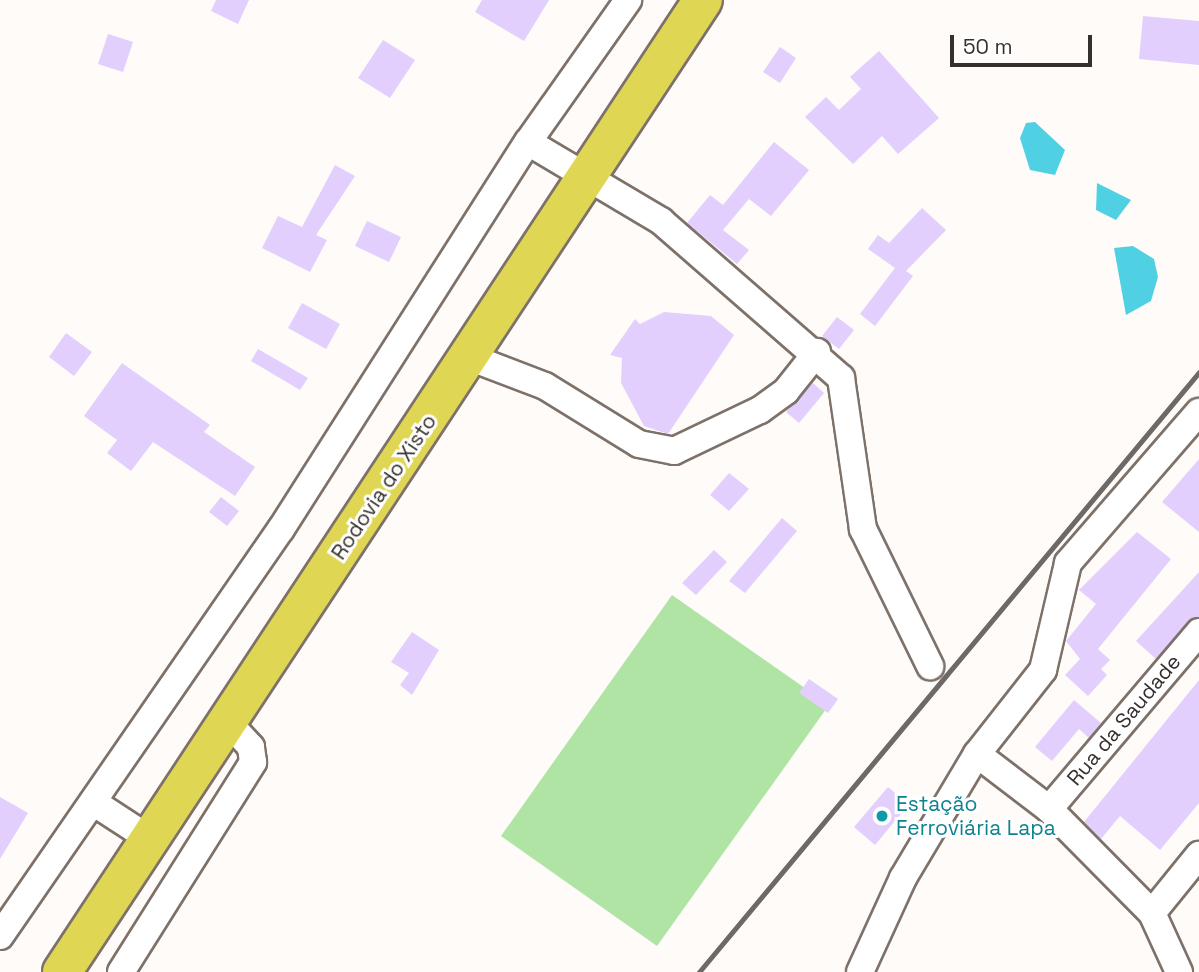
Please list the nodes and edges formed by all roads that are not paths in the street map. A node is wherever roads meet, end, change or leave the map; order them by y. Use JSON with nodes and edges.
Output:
{"nodes":[{"id":1,"x":628,"y":0,"type":"edge"},
{"id":2,"x":704,"y":0,"type":"edge"},
{"id":3,"x":527,"y":142,"type":"junction"},
{"id":4,"x":586,"y":180,"type":"junction"},
{"id":5,"x":817,"y":352,"type":"junction"},
{"id":6,"x":469,"y":357,"type":"junction"},
{"id":7,"x":1199,"y":412,"type":"edge"},
{"id":8,"x":1199,"y":632,"type":"edge"},
{"id":9,"x":930,"y":666,"type":"dead end"},
{"id":10,"x":228,"y":722,"type":"junction"},
{"id":11,"x":977,"y":754,"type":"junction"},
{"id":12,"x":93,"y":802,"type":"junction"},
{"id":13,"x":1049,"y":809,"type":"junction"},
{"id":14,"x":150,"y":839,"type":"junction"},
{"id":15,"x":1199,"y":855,"type":"edge"},
{"id":16,"x":1152,"y":913,"type":"junction"},
{"id":17,"x":0,"y":936,"type":"edge"},
{"id":18,"x":62,"y":972,"type":"edge"},
{"id":19,"x":121,"y":972,"type":"edge"},
{"id":20,"x":859,"y":972,"type":"edge"},
{"id":21,"x":1179,"y":972,"type":"edge"}],
"edges":[{"from":1,"to":3,"type":"street"},
{"from":2,"to":4,"type":"highway","name":"Rodovia do Xisto"},
{"from":3,"to":4,"type":"street"},
{"from":3,"to":12,"type":"street"},
{"from":4,"to":5,"type":"street"},
{"from":4,"to":6,"type":"highway","name":"Rodovia do Xisto"},
{"from":5,"to":6,"type":"street"},
{"from":5,"to":9,"type":"street"},
{"from":6,"to":10,"type":"highway","name":"Rodovia do Xisto"},
{"from":7,"to":11,"type":"street"},
{"from":8,"to":13,"type":"street","name":"Rua da Saudade"},
{"from":10,"to":14,"type":"highway","name":"Rodovia do Xisto"},
{"from":10,"to":19,"type":"street"},
{"from":11,"to":13,"type":"street"},
{"from":11,"to":20,"type":"street"},
{"from":12,"to":14,"type":"street"},
{"from":12,"to":17,"type":"street"},
{"from":13,"to":16,"type":"street"},
{"from":14,"to":18,"type":"highway","name":"Rodovia do Xisto"},
{"from":15,"to":16,"type":"street"},
{"from":16,"to":21,"type":"street"}]}
